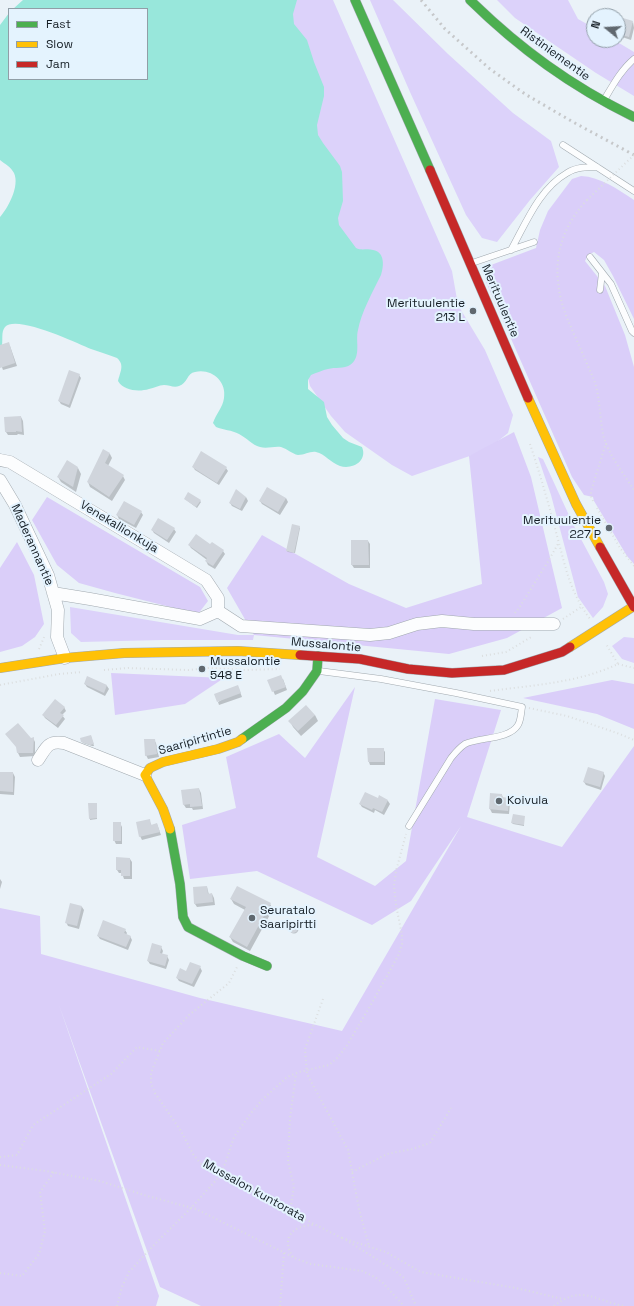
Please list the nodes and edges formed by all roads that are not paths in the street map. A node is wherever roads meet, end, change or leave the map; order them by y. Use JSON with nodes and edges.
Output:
{"nodes":[{"id":1,"x":354,"y":0,"type":"edge"},
{"id":2,"x":470,"y":0,"type":"edge"},
{"id":3,"x":634,"y":59,"type":"edge"},
{"id":4,"x":604,"y":102,"type":"junction"},
{"id":5,"x":634,"y":117,"type":"edge"},
{"id":6,"x":563,"y":145,"type":"dead end"},
{"id":7,"x":597,"y":167,"type":"junction"},
{"id":8,"x":634,"y":191,"type":"edge"},
{"id":9,"x":534,"y":242,"type":"dead end"},
{"id":10,"x":511,"y":250,"type":"junction"},
{"id":11,"x":590,"y":257,"type":"dead end"},
{"id":12,"x":471,"y":263,"type":"junction"},
{"id":13,"x":602,"y":273,"type":"junction"},
{"id":14,"x":600,"y":290,"type":"dead end"},
{"id":15,"x":634,"y":333,"type":"edge"},
{"id":16,"x":0,"y":460,"type":"edge"},
{"id":17,"x":0,"y":480,"type":"edge"},
{"id":18,"x":53,"y":593,"type":"junction"},
{"id":19,"x":634,"y":607,"type":"edge"},
{"id":20,"x":218,"y":612,"type":"junction"},
{"id":21,"x":554,"y":624,"type":"road end"},
{"id":22,"x":318,"y":656,"type":"junction"},
{"id":23,"x":65,"y":658,"type":"junction"},
{"id":24,"x":0,"y":668,"type":"edge"},
{"id":25,"x":317,"y":671,"type":"junction"},
{"id":26,"x":38,"y":760,"type":"dead end"},
{"id":27,"x":145,"y":775,"type":"junction"},
{"id":28,"x":409,"y":826,"type":"dead end"},
{"id":29,"x":267,"y":966,"type":"dead end"}],
"edges":[{"from":1,"to":12,"type":"main road","name":"Merituulentie"},
{"from":2,"to":4,"type":"main road","name":"Ristiniementie"},
{"from":3,"to":4,"type":"lane"},
{"from":4,"to":5,"type":"main road","name":"Ristiniementie"},
{"from":6,"to":7,"type":"lane"},
{"from":7,"to":8,"type":"lane"},
{"from":7,"to":10,"type":"lane"},
{"from":9,"to":10,"type":"lane"},
{"from":10,"to":12,"type":"lane"},
{"from":11,"to":13,"type":"lane"},
{"from":12,"to":19,"type":"main road","name":"Merituulentie"},
{"from":13,"to":14,"type":"lane"},
{"from":13,"to":15,"type":"lane"},
{"from":16,"to":20,"type":"street","name":"Venekallionkuja"},
{"from":17,"to":18,"type":"street","name":"Maderannantie"},
{"from":18,"to":20,"type":"street"},
{"from":18,"to":23,"type":"street","name":"Maderannantie"},
{"from":19,"to":22,"type":"main road","name":"Mussalontie"},
{"from":20,"to":21,"type":"street"},
{"from":22,"to":23,"type":"main road","name":"Mussalontie"},
{"from":22,"to":25,"type":"main road"},
{"from":23,"to":24,"type":"main road","name":"Mussalontie"},
{"from":25,"to":27,"type":"main road","name":"Saaripirtintie"},
{"from":25,"to":28,"type":"lane"},
{"from":26,"to":27,"type":"street"},
{"from":27,"to":29,"type":"main road"}]}
